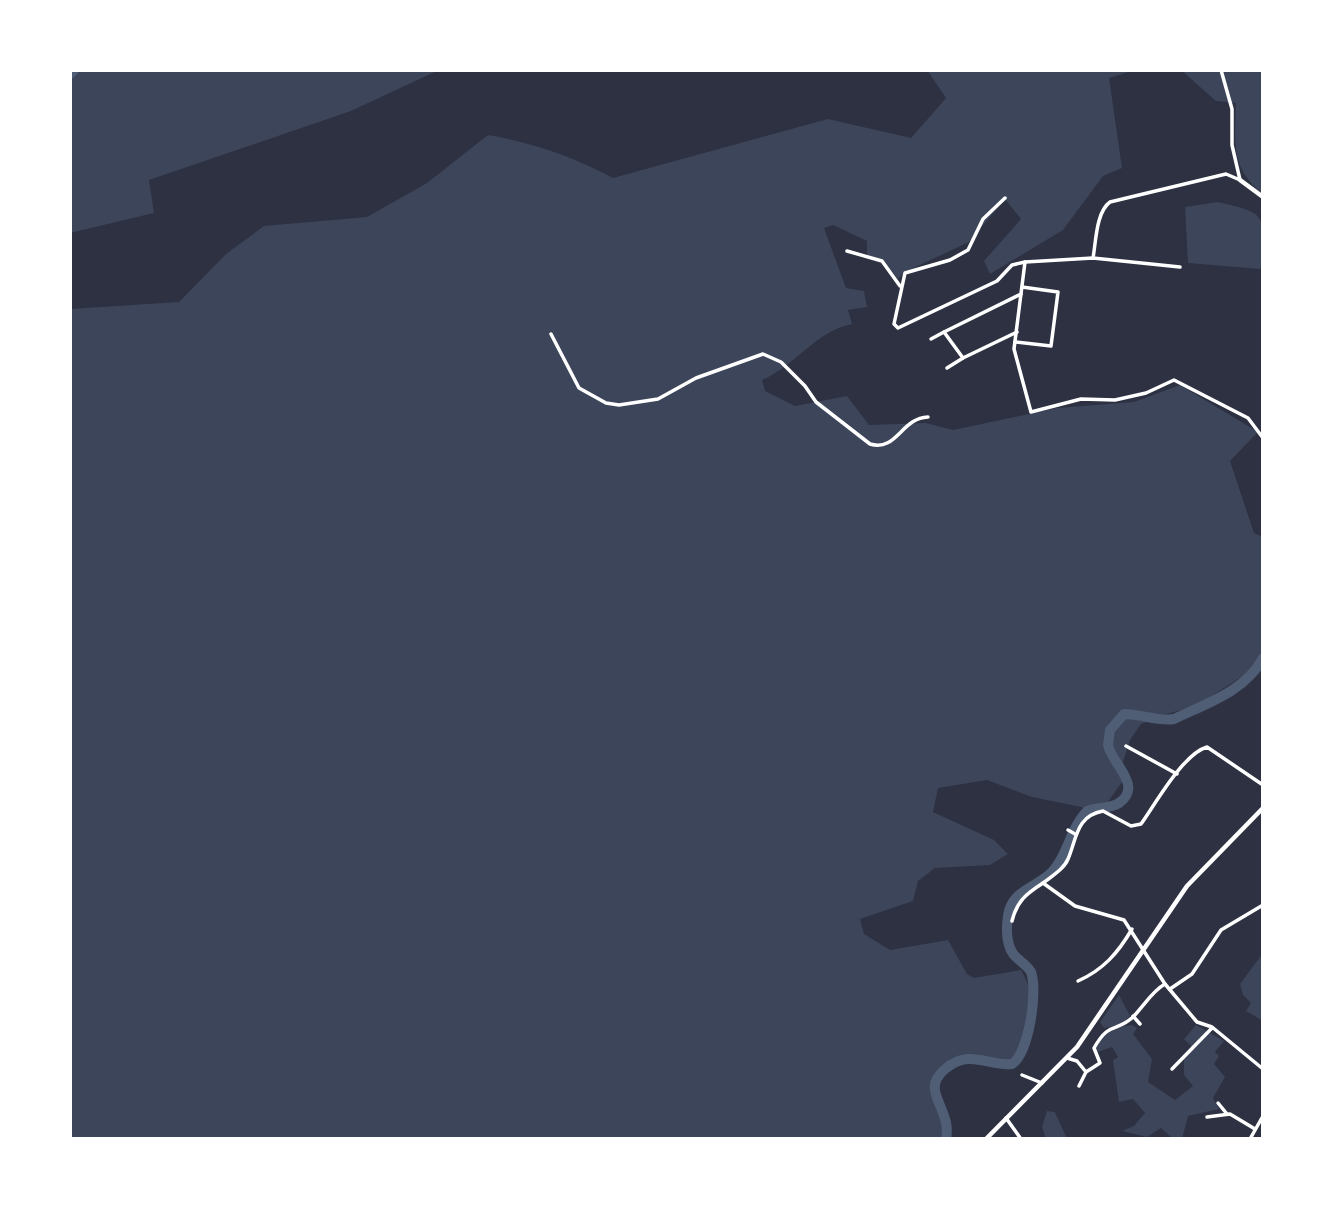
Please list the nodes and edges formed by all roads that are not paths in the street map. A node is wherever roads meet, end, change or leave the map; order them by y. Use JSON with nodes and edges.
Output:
{"nodes":[{"id":1,"x":1221,"y":70,"type":"edge"},
{"id":2,"x":1240,"y":180,"type":"junction"},
{"id":3,"x":1263,"y":197,"type":"edge"},
{"id":4,"x":1005,"y":198,"type":"dead end"},
{"id":5,"x":847,"y":251,"type":"dead end"},
{"id":6,"x":1093,"y":258,"type":"junction"},
{"id":7,"x":1025,"y":262,"type":"junction"},
{"id":8,"x":1180,"y":267,"type":"dead end"},
{"id":9,"x":900,"y":286,"type":"junction"},
{"id":10,"x":1022,"y":287,"type":"junction"},
{"id":11,"x":1021,"y":294,"type":"junction"},
{"id":12,"x":944,"y":331,"type":"junction"},
{"id":13,"x":1017,"y":332,"type":"junction"},
{"id":14,"x":551,"y":334,"type":"dead end"},
{"id":15,"x":932,"y":339,"type":"dead end"},
{"id":16,"x":1015,"y":342,"type":"junction"},
{"id":17,"x":963,"y":358,"type":"junction"},
{"id":18,"x":947,"y":368,"type":"dead end"},
{"id":19,"x":928,"y":417,"type":"dead end"},
{"id":20,"x":1263,"y":438,"type":"edge"},
{"id":21,"x":1126,"y":746,"type":"dead end"},
{"id":22,"x":1177,"y":774,"type":"junction"},
{"id":23,"x":1263,"y":785,"type":"edge"},
{"id":24,"x":1263,"y":807,"type":"edge"},
{"id":25,"x":1068,"y":830,"type":"dead end"},
{"id":26,"x":1075,"y":834,"type":"junction"},
{"id":27,"x":1044,"y":883,"type":"junction"},
{"id":28,"x":1263,"y":905,"type":"edge"},
{"id":29,"x":1012,"y":921,"type":"dead end"},
{"id":30,"x":1132,"y":929,"type":"junction"},
{"id":31,"x":1144,"y":950,"type":"junction"},
{"id":32,"x":1078,"y":982,"type":"dead end"},
{"id":33,"x":1166,"y":984,"type":"junction"},
{"id":34,"x":1170,"y":989,"type":"junction"},
{"id":35,"x":1133,"y":1016,"type":"junction"},
{"id":36,"x":1140,"y":1024,"type":"dead end"},
{"id":37,"x":1212,"y":1027,"type":"junction"},
{"id":38,"x":1067,"y":1058,"type":"junction"},
{"id":39,"x":1172,"y":1069,"type":"dead end"},
{"id":40,"x":1263,"y":1069,"type":"edge"},
{"id":41,"x":1086,"y":1072,"type":"junction"},
{"id":42,"x":1022,"y":1075,"type":"dead end"},
{"id":43,"x":1042,"y":1083,"type":"junction"},
{"id":44,"x":1079,"y":1086,"type":"dead end"},
{"id":45,"x":1218,"y":1103,"type":"dead end"},
{"id":46,"x":1227,"y":1114,"type":"junction"},
{"id":47,"x":1263,"y":1116,"type":"edge"},
{"id":48,"x":1207,"y":1117,"type":"dead end"},
{"id":49,"x":1006,"y":1118,"type":"junction"},
{"id":50,"x":1255,"y":1129,"type":"junction"},
{"id":51,"x":986,"y":1139,"type":"edge"},
{"id":52,"x":1021,"y":1139,"type":"edge"},
{"id":53,"x":1250,"y":1139,"type":"edge"}],
"edges":[{"from":1,"to":2,"type":"street"},
{"from":2,"to":3,"type":"street"},
{"from":2,"to":6,"type":"street"},
{"from":4,"to":9,"type":"street"},
{"from":5,"to":9,"type":"street"},
{"from":6,"to":7,"type":"street"},
{"from":6,"to":8,"type":"street"},
{"from":7,"to":9,"type":"street"},
{"from":7,"to":10,"type":"street"},
{"from":10,"to":11,"type":"street"},
{"from":10,"to":16,"type":"street"},
{"from":11,"to":12,"type":"street"},
{"from":11,"to":13,"type":"street"},
{"from":12,"to":15,"type":"street"},
{"from":12,"to":17,"type":"street"},
{"from":13,"to":16,"type":"street"},
{"from":13,"to":17,"type":"street"},
{"from":14,"to":19,"type":"street"},
{"from":16,"to":20,"type":"street"},
{"from":17,"to":18,"type":"street"},
{"from":21,"to":22,"type":"street"},
{"from":22,"to":23,"type":"street"},
{"from":22,"to":26,"type":"street"},
{"from":24,"to":31,"type":"street"},
{"from":25,"to":26,"type":"street"},
{"from":26,"to":27,"type":"street"},
{"from":27,"to":29,"type":"street"},
{"from":27,"to":30,"type":"street"},
{"from":28,"to":34,"type":"street"},
{"from":30,"to":31,"type":"street"},
{"from":30,"to":32,"type":"street"},
{"from":31,"to":33,"type":"street"},
{"from":31,"to":38,"type":"street"},
{"from":33,"to":34,"type":"street"},
{"from":33,"to":35,"type":"street"},
{"from":34,"to":37,"type":"street"},
{"from":35,"to":36,"type":"street"},
{"from":35,"to":41,"type":"street"},
{"from":37,"to":39,"type":"street"},
{"from":37,"to":40,"type":"street"},
{"from":38,"to":41,"type":"street"},
{"from":38,"to":43,"type":"street"},
{"from":41,"to":44,"type":"street"},
{"from":42,"to":43,"type":"street"},
{"from":43,"to":49,"type":"street"},
{"from":45,"to":46,"type":"street"},
{"from":46,"to":48,"type":"street"},
{"from":46,"to":50,"type":"street"},
{"from":47,"to":50,"type":"street"},
{"from":49,"to":51,"type":"street"},
{"from":49,"to":52,"type":"street"},
{"from":50,"to":53,"type":"street"}]}
